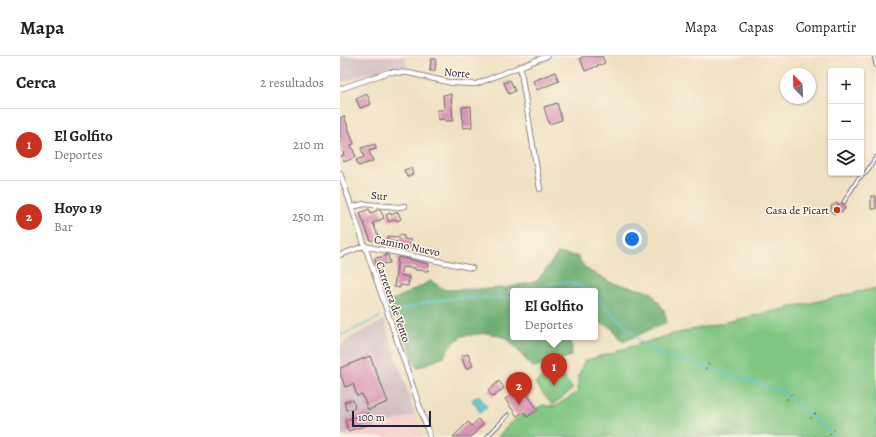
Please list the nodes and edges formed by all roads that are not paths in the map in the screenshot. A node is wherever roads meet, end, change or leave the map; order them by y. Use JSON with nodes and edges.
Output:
{"nodes":[{"id":1,"x":547,"y":56,"type":"edge"},
{"id":2,"x":874,"y":56,"type":"edge"},
{"id":3,"x":520,"y":66,"type":"junction"},
{"id":4,"x":876,"y":66,"type":"edge"},
{"id":5,"x":340,"y":89,"type":"edge"},
{"id":6,"x":876,"y":157,"type":"edge"},
{"id":7,"x":340,"y":173,"type":"edge"},
{"id":8,"x":540,"y":189,"type":"dead end"},
{"id":9,"x":844,"y":202,"type":"dead end"},
{"id":10,"x":405,"y":206,"type":"dead end"},
{"id":11,"x":352,"y":207,"type":"junction"},
{"id":12,"x":364,"y":246,"type":"junction"},
{"id":13,"x":340,"y":255,"type":"edge"},
{"id":14,"x":472,"y":268,"type":"dead end"},
{"id":15,"x":508,"y":415,"type":"dead end"},
{"id":16,"x":430,"y":437,"type":"edge"},
{"id":17,"x":487,"y":437,"type":"edge"}],
"edges":[{"from":1,"to":3,"type":"street","name":"Norte"},
{"from":2,"to":4,"type":"lane"},
{"from":3,"to":5,"type":"street","name":"Norte"},
{"from":3,"to":8,"type":"street"},
{"from":6,"to":9,"type":"lane"},
{"from":7,"to":11,"type":"street","name":"Carretera de Vento"},
{"from":10,"to":11,"type":"street","name":"Sur"},
{"from":11,"to":12,"type":"street","name":"Carretera de Vento"},
{"from":12,"to":13,"type":"street","name":"Camino Nuevo"},
{"from":12,"to":14,"type":"street","name":"Camino Nuevo"},
{"from":12,"to":16,"type":"street","name":"Carretera de Vento"},
{"from":15,"to":17,"type":"lane"}]}
